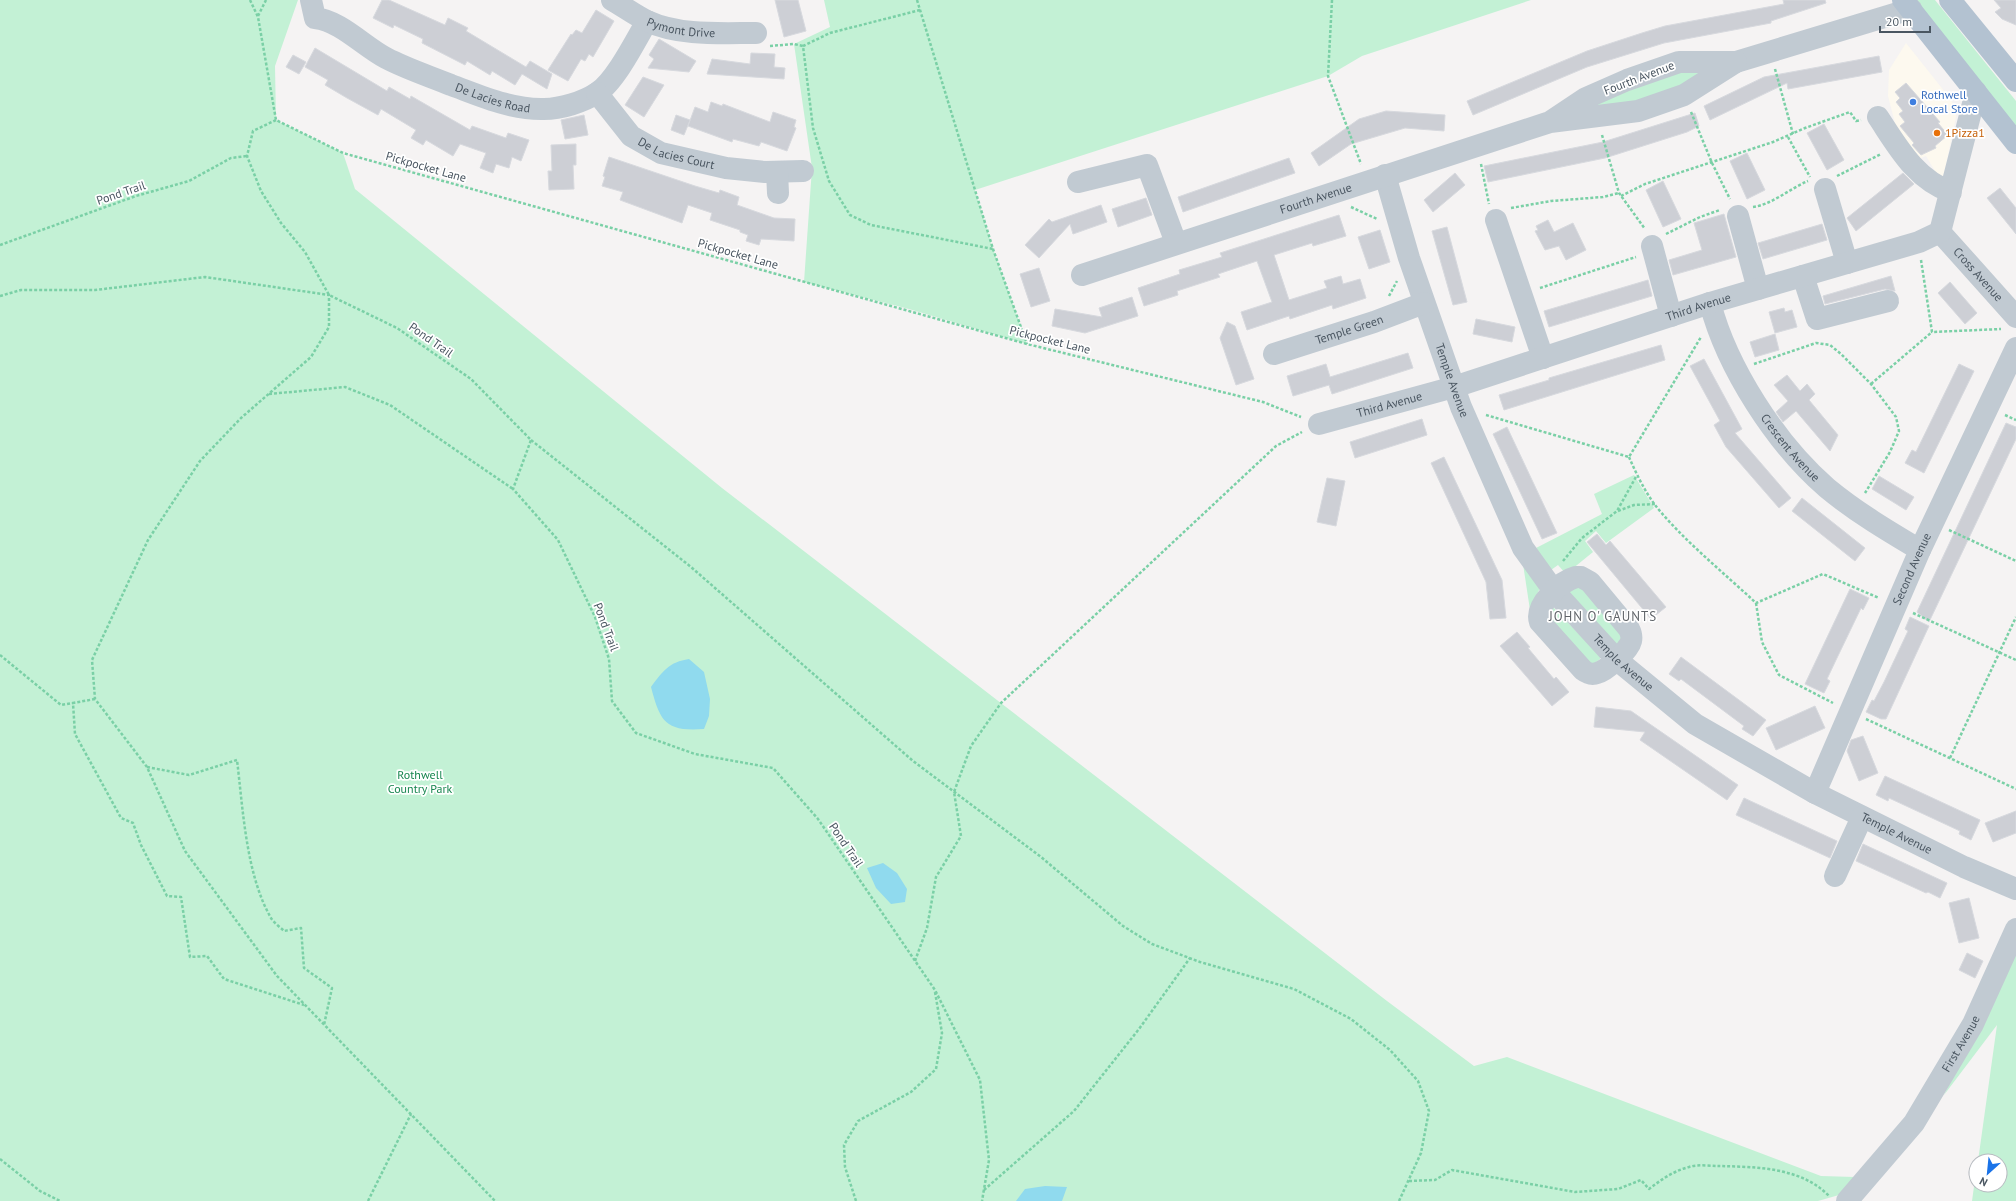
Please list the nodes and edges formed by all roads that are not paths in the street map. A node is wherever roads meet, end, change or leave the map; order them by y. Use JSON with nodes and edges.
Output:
{"nodes":[{"id":1,"x":612,"y":0,"type":"edge"},
{"id":2,"x":1950,"y":0,"type":"edge"},
{"id":3,"x":1907,"y":5,"type":"edge"},
{"id":4,"x":313,"y":9,"type":"edge"},
{"id":5,"x":647,"y":21,"type":"junction"},
{"id":6,"x":756,"y":33,"type":"road end"},
{"id":7,"x":1736,"y":62,"type":"junction"},
{"id":8,"x":2016,"y":81,"type":"edge"},
{"id":9,"x":1976,"y":92,"type":"junction"},
{"id":10,"x":597,"y":93,"type":"junction"},
{"id":11,"x":1878,"y":116,"type":"road end"},
{"id":12,"x":1550,"y":122,"type":"junction"},
{"id":13,"x":2016,"y":143,"type":"edge"},
{"id":14,"x":803,"y":171,"type":"dead end"},
{"id":15,"x":1376,"y":178,"type":"junction"},
{"id":16,"x":1078,"y":182,"type":"dead end"},
{"id":17,"x":1830,"y":183,"type":"road end"},
{"id":18,"x":1951,"y":192,"type":"junction"},
{"id":19,"x":1736,"y":212,"type":"road end"},
{"id":20,"x":1494,"y":216,"type":"road end"},
{"id":21,"x":1940,"y":232,"type":"junction"},
{"id":22,"x":1653,"y":242,"type":"road end"},
{"id":23,"x":1176,"y":243,"type":"junction"},
{"id":24,"x":1847,"y":263,"type":"junction"},
{"id":25,"x":1082,"y":275,"type":"dead end"},
{"id":26,"x":1803,"y":276,"type":"junction"},
{"id":27,"x":1758,"y":289,"type":"junction"},
{"id":28,"x":1888,"y":301,"type":"dead end"},
{"id":29,"x":1424,"y":304,"type":"junction"},
{"id":30,"x":1712,"y":309,"type":"junction"},
{"id":31,"x":1671,"y":316,"type":"junction"},
{"id":32,"x":2013,"y":331,"type":"edge"},
{"id":33,"x":1274,"y":354,"type":"dead end"},
{"id":34,"x":1543,"y":358,"type":"junction"},
{"id":35,"x":1454,"y":387,"type":"junction"},
{"id":36,"x":1318,"y":424,"type":"road end"},
{"id":37,"x":1920,"y":550,"type":"junction"},
{"id":38,"x":1550,"y":587,"type":"junction"},
{"id":39,"x":1617,"y":660,"type":"junction"},
{"id":40,"x":1815,"y":793,"type":"junction"},
{"id":41,"x":1862,"y":817,"type":"junction"},
{"id":42,"x":1835,"y":876,"type":"dead end"},
{"id":43,"x":2016,"y":889,"type":"edge"},
{"id":44,"x":2016,"y":929,"type":"edge"},
{"id":45,"x":1847,"y":1201,"type":"edge"}],
"edges":[{"from":1,"to":5,"type":"street","name":"Pymont Drive"},
{"from":2,"to":8,"type":"main road"},
{"from":3,"to":7,"type":"street","name":"Fourth Avenue"},
{"from":3,"to":9,"type":"main road"},
{"from":4,"to":10,"type":"street","name":"De Lacies Road"},
{"from":5,"to":6,"type":"street","name":"Pymont Drive"},
{"from":5,"to":10,"type":"street","name":"De Lacies Road"},
{"from":7,"to":12,"type":"street","name":"Fourth Avenue"},
{"from":7,"to":12,"type":"street","name":"Fourth Avenue"},
{"from":9,"to":13,"type":"main road"},
{"from":9,"to":18,"type":"street"},
{"from":10,"to":14,"type":"street","name":"De Lacies Court"},
{"from":11,"to":18,"type":"street"},
{"from":12,"to":15,"type":"street","name":"Fourth Avenue"},
{"from":15,"to":23,"type":"street","name":"Fourth Avenue"},
{"from":15,"to":29,"type":"street","name":"Temple Avenue"},
{"from":16,"to":23,"type":"street"},
{"from":17,"to":24,"type":"street"},
{"from":18,"to":21,"type":"street"},
{"from":19,"to":27,"type":"street"},
{"from":20,"to":34,"type":"street"},
{"from":21,"to":24,"type":"street","name":"Third Avenue"},
{"from":21,"to":32,"type":"street","name":"Cross Avenue"},
{"from":22,"to":31,"type":"street"},
{"from":23,"to":25,"type":"street","name":"Fourth Avenue"},
{"from":24,"to":26,"type":"street","name":"Third Avenue"},
{"from":26,"to":27,"type":"street","name":"Third Avenue"},
{"from":26,"to":28,"type":"street"},
{"from":27,"to":30,"type":"street","name":"Third Avenue"},
{"from":29,"to":33,"type":"street","name":"Temple Green"},
{"from":29,"to":35,"type":"street","name":"Temple Avenue"},
{"from":30,"to":31,"type":"street","name":"Third Avenue"},
{"from":30,"to":37,"type":"street","name":"Crescent Avenue"},
{"from":31,"to":34,"type":"street","name":"Third Avenue"},
{"from":32,"to":37,"type":"street","name":"Second Avenue"},
{"from":34,"to":35,"type":"street","name":"Third Avenue"},
{"from":35,"to":36,"type":"street","name":"Third Avenue"},
{"from":35,"to":38,"type":"street","name":"Temple Avenue"},
{"from":37,"to":40,"type":"street","name":"Second Avenue"},
{"from":38,"to":39,"type":"street","name":"Temple Avenue"},
{"from":38,"to":39,"type":"street"},
{"from":38,"to":39,"type":"street"},
{"from":39,"to":40,"type":"street","name":"Temple Avenue"},
{"from":40,"to":41,"type":"street","name":"Temple Avenue"},
{"from":41,"to":42,"type":"street"},
{"from":41,"to":43,"type":"street","name":"Temple Avenue"},
{"from":44,"to":45,"type":"street","name":"First Avenue"}]}
